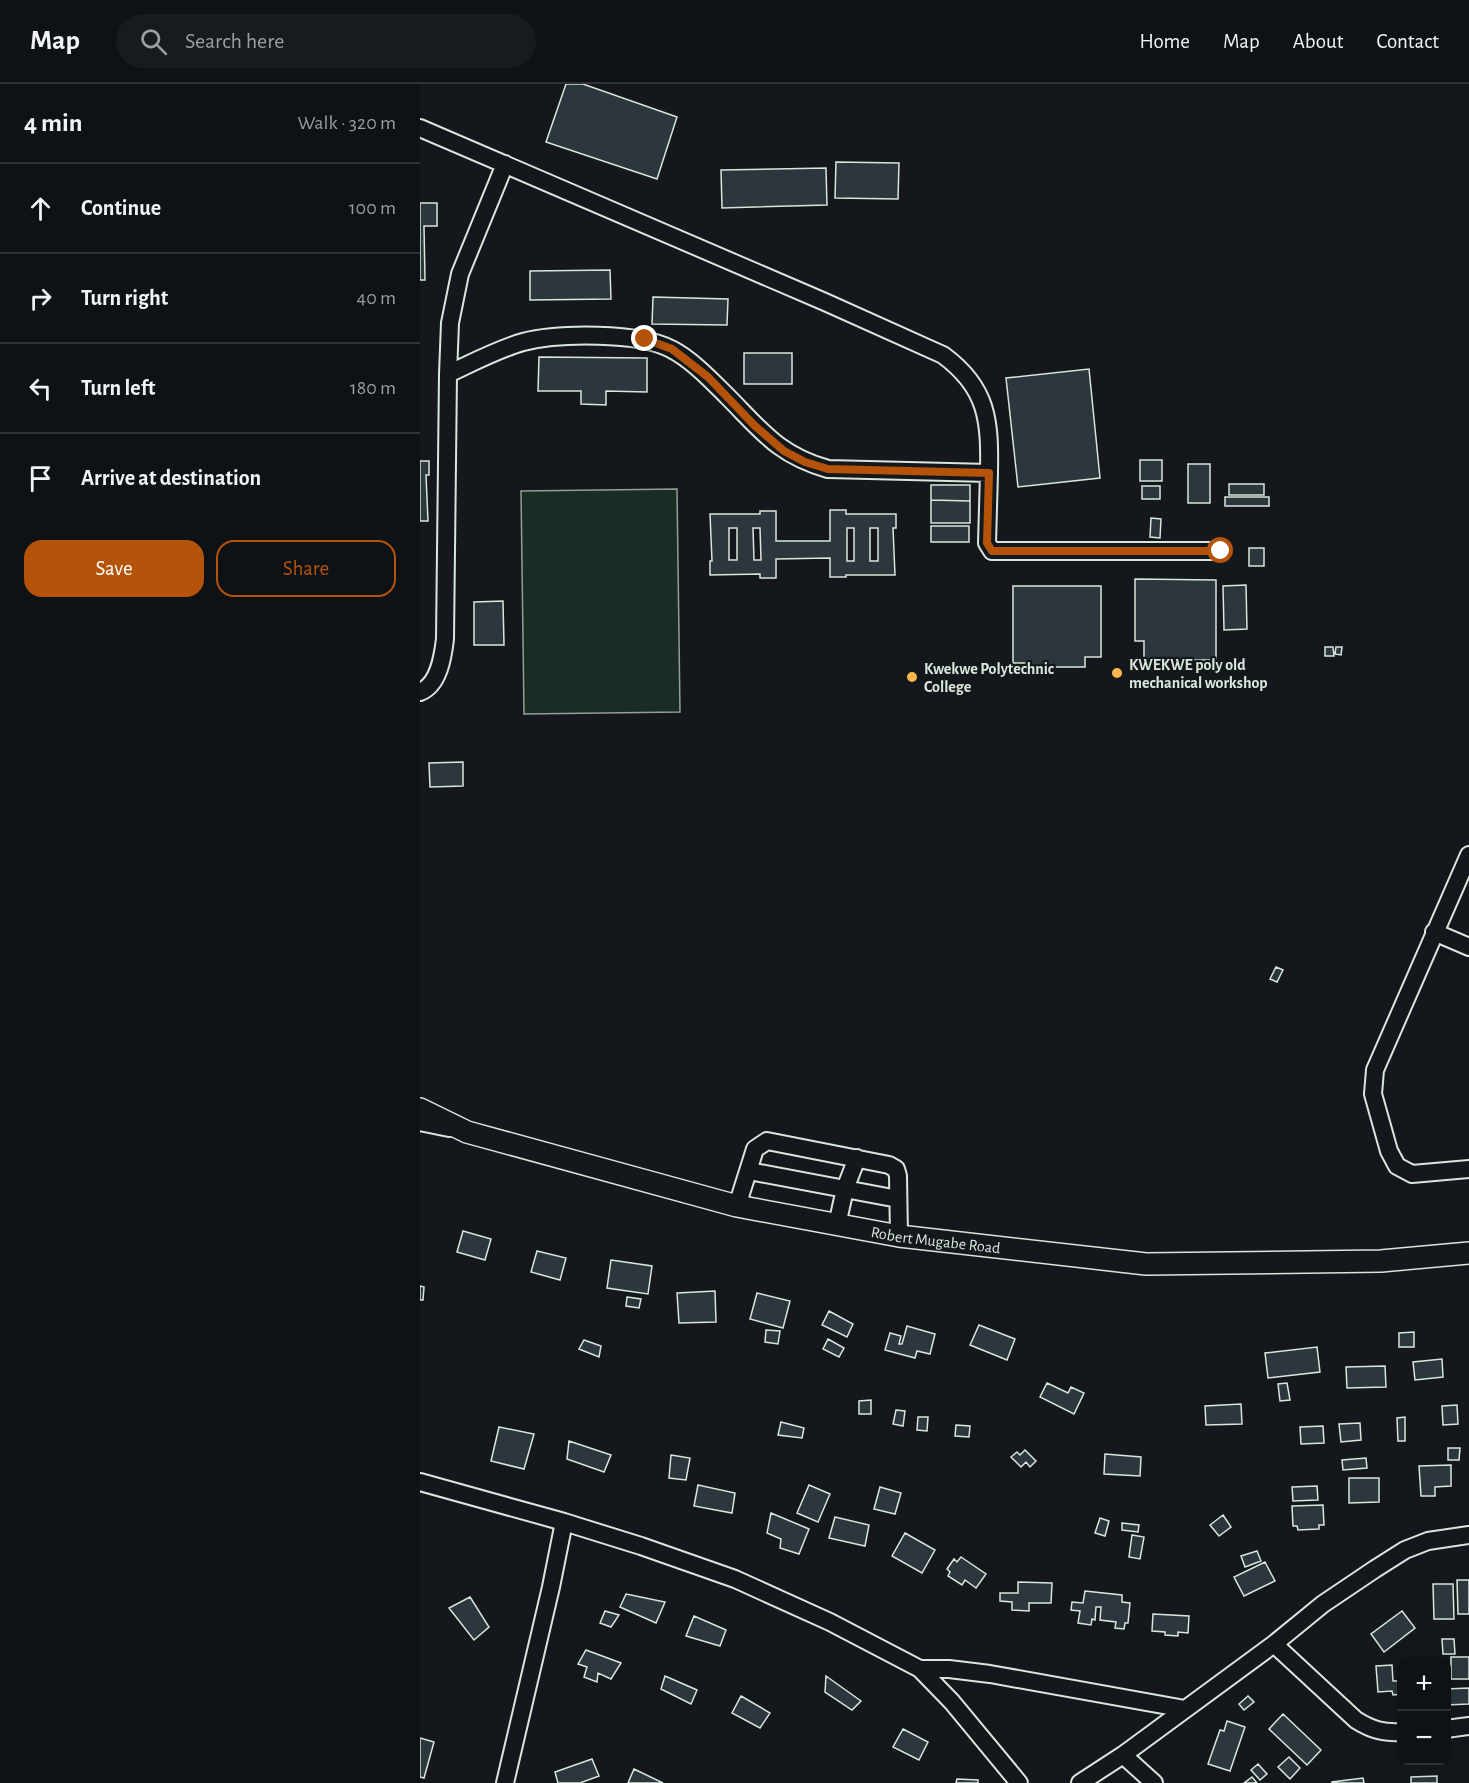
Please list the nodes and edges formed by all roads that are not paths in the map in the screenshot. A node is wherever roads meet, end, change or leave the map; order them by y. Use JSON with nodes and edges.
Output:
{"nodes":[{"id":1,"x":420,"y":128,"type":"edge"},
{"id":2,"x":505,"y":164,"type":"junction"},
{"id":3,"x":448,"y":374,"type":"junction"},
{"id":4,"x":989,"y":473,"type":"junction"},
{"id":5,"x":1221,"y":551,"type":"dead end"},
{"id":6,"x":420,"y":692,"type":"edge"},
{"id":7,"x":1469,"y":855,"type":"edge"},
{"id":8,"x":1434,"y":932,"type":"junction"},
{"id":9,"x":1469,"y":947,"type":"edge"},
{"id":10,"x":420,"y":1109,"type":"edge"},
{"id":11,"x":420,"y":1122,"type":"edge"},
{"id":12,"x":467,"y":1132,"type":"junction"},
{"id":13,"x":857,"y":1158,"type":"junction"},
{"id":14,"x":1469,"y":1169,"type":"edge"},
{"id":15,"x":749,"y":1172,"type":"junction"},
{"id":16,"x":845,"y":1189,"type":"junction"},
{"id":17,"x":898,"y":1199,"type":"junction"},
{"id":18,"x":737,"y":1206,"type":"junction"},
{"id":19,"x":837,"y":1226,"type":"junction"},
{"id":20,"x":900,"y":1236,"type":"junction"},
{"id":21,"x":1469,"y":1253,"type":"edge"},
{"id":22,"x":420,"y":1482,"type":"edge"},
{"id":23,"x":564,"y":1522,"type":"junction"},
{"id":24,"x":1469,"y":1535,"type":"edge"},
{"id":25,"x":1274,"y":1644,"type":"junction"},
{"id":26,"x":920,"y":1669,"type":"junction"},
{"id":27,"x":1185,"y":1709,"type":"junction"},
{"id":28,"x":1469,"y":1726,"type":"edge"},
{"id":29,"x":1451,"y":1728,"type":"edge"},
{"id":30,"x":1397,"y":1732,"type":"edge"},
{"id":31,"x":1123,"y":1755,"type":"junction"},
{"id":32,"x":505,"y":1783,"type":"edge"},
{"id":33,"x":1019,"y":1783,"type":"edge"},
{"id":34,"x":1080,"y":1783,"type":"edge"},
{"id":35,"x":1154,"y":1783,"type":"edge"}],
"edges":[{"from":1,"to":2,"type":"street"},
{"from":2,"to":3,"type":"street"},
{"from":2,"to":4,"type":"street"},
{"from":3,"to":4,"type":"street"},
{"from":3,"to":6,"type":"street"},
{"from":4,"to":5,"type":"street"},
{"from":7,"to":8,"type":"street"},
{"from":8,"to":9,"type":"street"},
{"from":8,"to":14,"type":"street"},
{"from":10,"to":12,"type":"main road","name":"Robert Mugabe Road"},
{"from":11,"to":12,"type":"street"},
{"from":12,"to":18,"type":"main road","name":"Robert Mugabe Road"},
{"from":13,"to":15,"type":"street"},
{"from":13,"to":16,"type":"street"},
{"from":13,"to":17,"type":"street"},
{"from":15,"to":16,"type":"street"},
{"from":15,"to":18,"type":"street"},
{"from":16,"to":17,"type":"street"},
{"from":16,"to":19,"type":"street"},
{"from":17,"to":20,"type":"street"},
{"from":18,"to":19,"type":"main road","name":"Robert Mugabe Road"},
{"from":19,"to":20,"type":"main road","name":"Robert Mugabe Road"},
{"from":20,"to":21,"type":"main road","name":"Robert Mugabe Road"},
{"from":22,"to":23,"type":"street"},
{"from":23,"to":26,"type":"street"},
{"from":23,"to":32,"type":"street"},
{"from":24,"to":25,"type":"street"},
{"from":25,"to":27,"type":"street"},
{"from":25,"to":30,"type":"street"},
{"from":26,"to":27,"type":"street"},
{"from":26,"to":33,"type":"street"},
{"from":27,"to":31,"type":"street"},
{"from":28,"to":29,"type":"street"},
{"from":31,"to":34,"type":"street"},
{"from":31,"to":35,"type":"street"}]}
